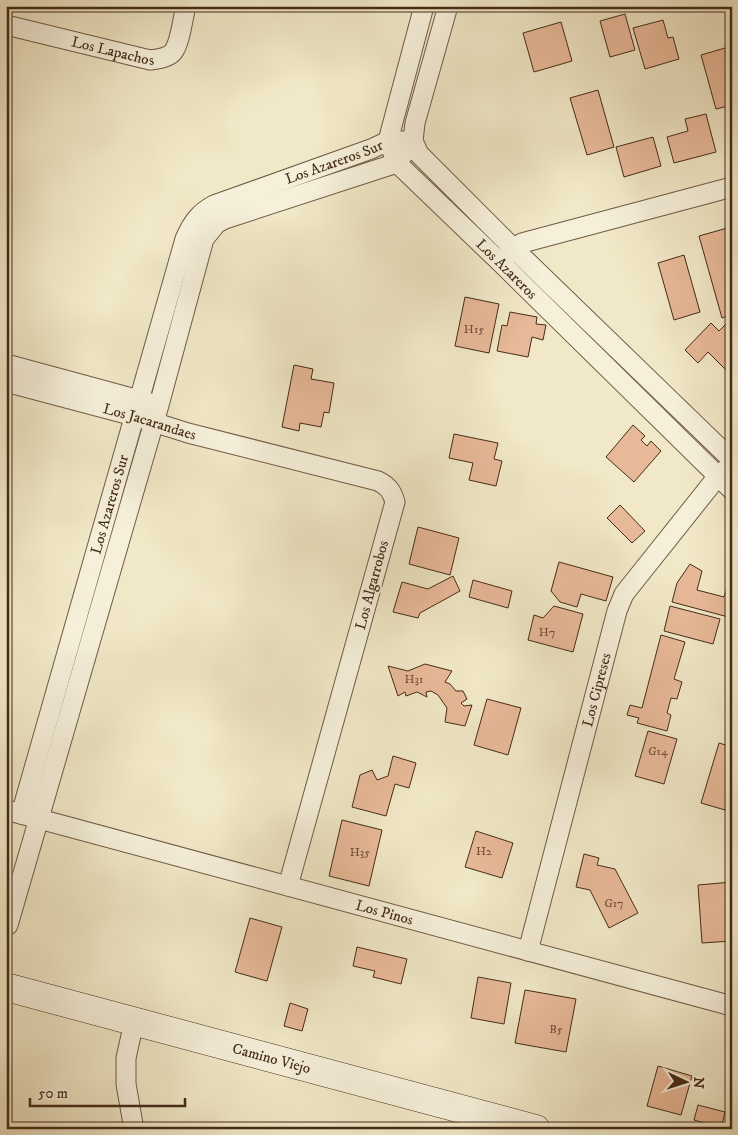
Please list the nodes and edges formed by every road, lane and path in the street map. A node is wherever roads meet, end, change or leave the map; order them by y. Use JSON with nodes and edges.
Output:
{"nodes":[{"id":1,"x":186,"y":6,"type":"edge"},
{"id":2,"x":424,"y":6,"type":"edge"},
{"id":3,"x":448,"y":6,"type":"edge"},
{"id":4,"x":6,"y":25,"type":"edge"},
{"id":5,"x":388,"y":141,"type":"junction"},
{"id":6,"x":413,"y":141,"type":"junction"},
{"id":7,"x":397,"y":163,"type":"junction"},
{"id":8,"x":732,"y":187,"type":"edge"},
{"id":9,"x":513,"y":248,"type":"junction"},
{"id":10,"x":500,"y":262,"type":"junction"},
{"id":11,"x":6,"y":364,"type":"edge"},
{"id":12,"x":6,"y":382,"type":"edge"},
{"id":13,"x":137,"y":408,"type":"junction"},
{"id":14,"x":156,"y":413,"type":"junction"},
{"id":15,"x":188,"y":433,"type":"joint"},
{"id":16,"x":732,"y":460,"type":"edge"},
{"id":17,"x":725,"y":470,"type":"edge"},
{"id":18,"x":732,"y":490,"type":"edge"},
{"id":19,"x":22,"y":815,"type":"edge"},
{"id":20,"x":288,"y":886,"type":"junction"},
{"id":21,"x":8,"y":925,"type":"dead end"},
{"id":22,"x":528,"y":951,"type":"junction"},
{"id":23,"x":6,"y":988,"type":"edge"},
{"id":24,"x":732,"y":1006,"type":"edge"},
{"id":25,"x":134,"y":1022,"type":"junction"},
{"id":26,"x":133,"y":1129,"type":"edge"},
{"id":27,"x":536,"y":1129,"type":"edge"}],
"edges":[{"from":1,"to":4,"type":"street","name":"Los Lapachos"},
{"from":2,"to":5,"type":"street"},
{"from":3,"to":6,"type":"street"},
{"from":5,"to":6,"type":"street","name":"Los Azareros Sur"},
{"from":5,"to":7,"type":"street","name":"Los Azareros"},
{"from":5,"to":13,"type":"street","name":"Los Azareros Sur"},
{"from":6,"to":7,"type":"street","name":"Los Azareros Sur"},
{"from":6,"to":9,"type":"street","name":"Los Azareros"},
{"from":7,"to":10,"type":"street","name":"Los Azareros"},
{"from":7,"to":14,"type":"street","name":"Los Azareros Sur"},
{"from":8,"to":9,"type":"street"},
{"from":9,"to":10,"type":"street"},
{"from":9,"to":16,"type":"street","name":"Los Azareros"},
{"from":10,"to":17,"type":"street","name":"Los Azareros"},
{"from":11,"to":13,"type":"street","name":"Los Jacarandaes"},
{"from":12,"to":13,"type":"street","name":"Los Jacarandaes"},
{"from":13,"to":14,"type":"street","name":"Los Jacarandaes"},
{"from":13,"to":19,"type":"street","name":"Los Azareros Sur"},
{"from":14,"to":15,"type":"street","name":"Los Jacarandaes"},
{"from":14,"to":19,"type":"street","name":"Los Azareros Sur"},
{"from":15,"to":20,"type":"street","name":"Los Algarrobos"},
{"from":17,"to":18,"type":"street","name":"Los Azareros"},
{"from":17,"to":22,"type":"street","name":"Los Cipreses"},
{"from":19,"to":20,"type":"street","name":"Los Pinos"},
{"from":19,"to":21,"type":"street"},
{"from":20,"to":22,"type":"street","name":"Los Pinos"},
{"from":22,"to":24,"type":"street","name":"Los Pinos"},
{"from":23,"to":25,"type":"main road","name":"Camino Viejo"},
{"from":25,"to":26,"type":"street"},
{"from":25,"to":27,"type":"main road","name":"Camino Viejo"}]}
